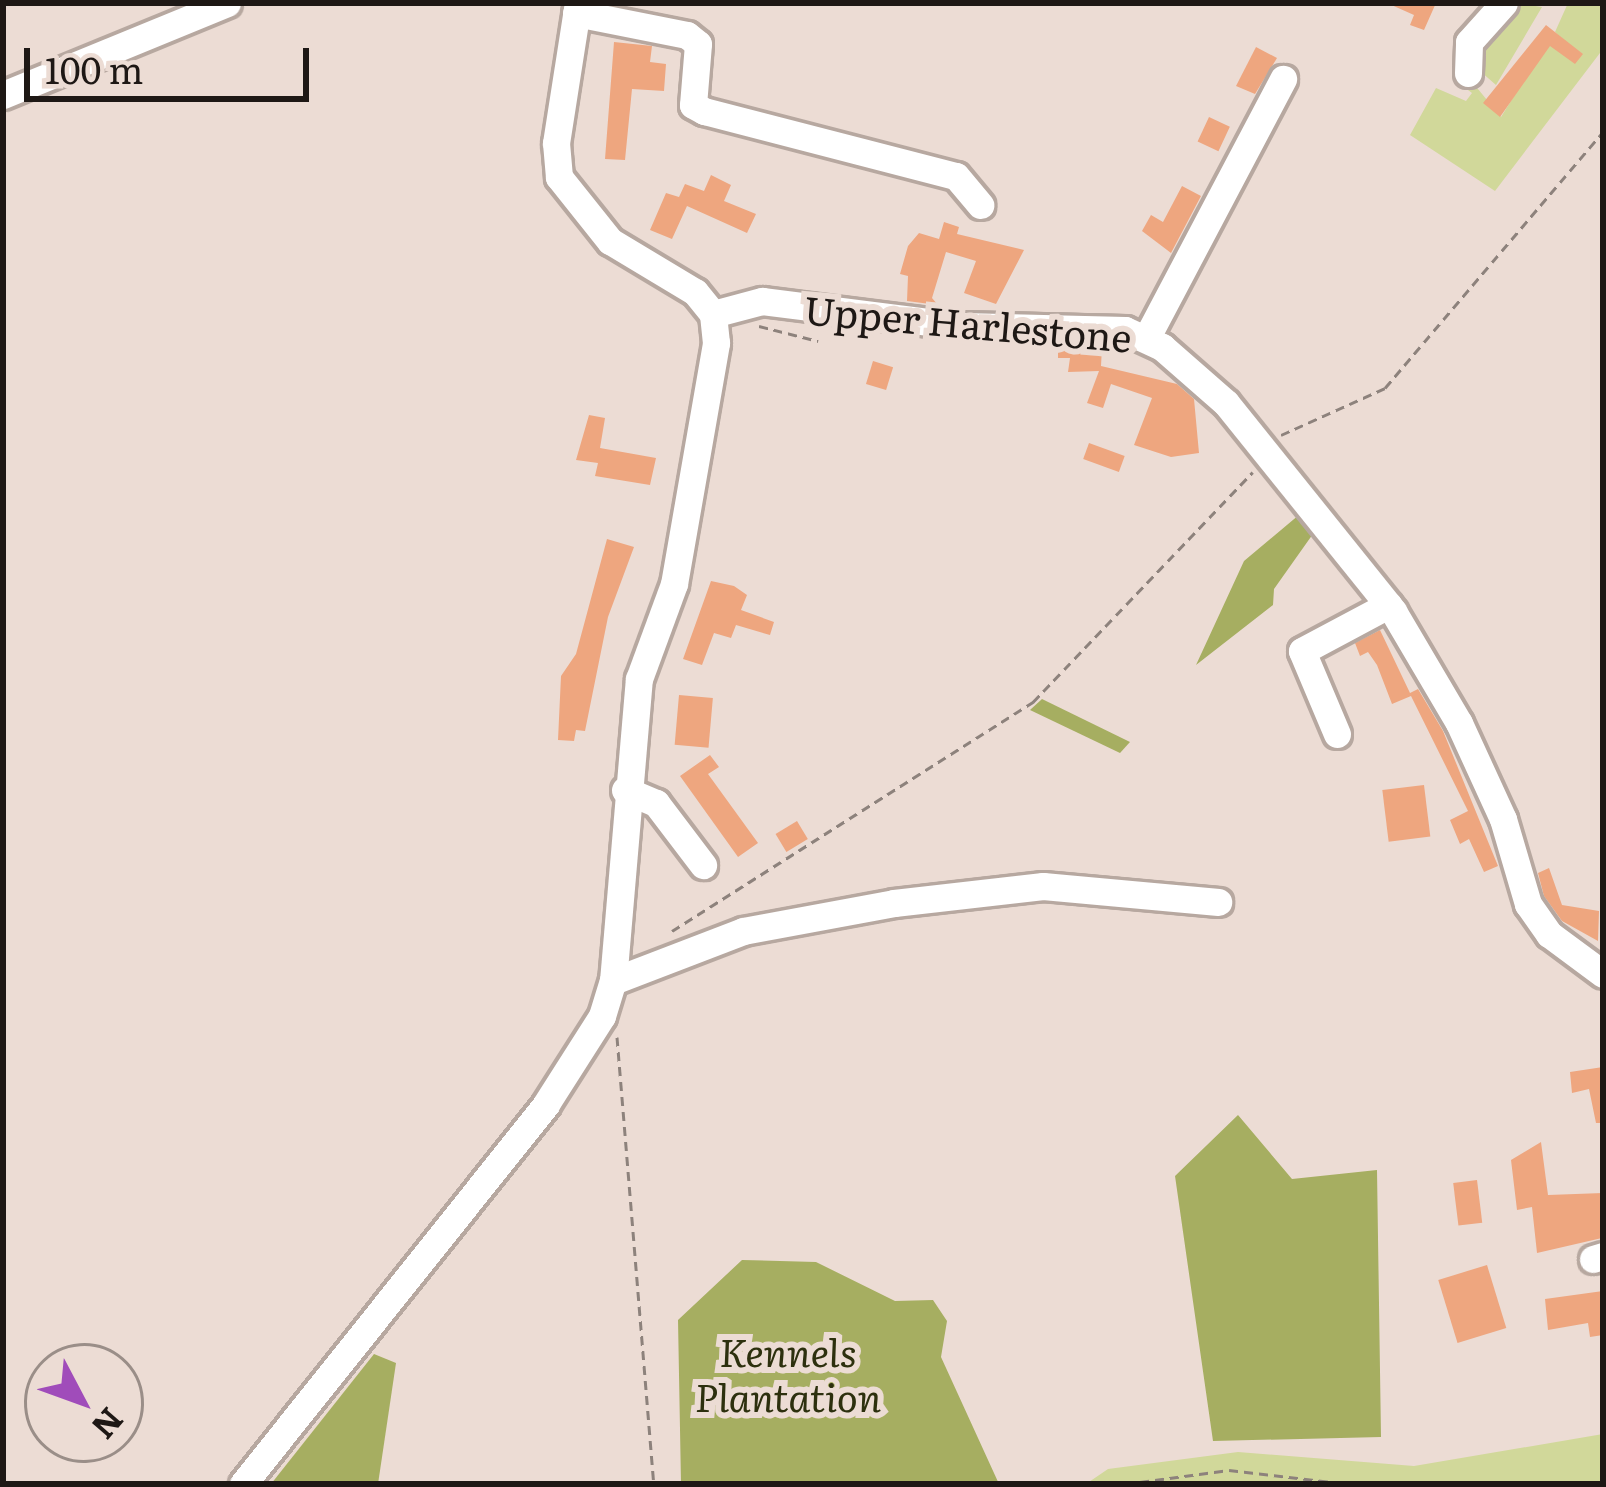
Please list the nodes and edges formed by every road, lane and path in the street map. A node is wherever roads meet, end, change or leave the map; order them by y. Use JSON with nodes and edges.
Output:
{"nodes":[{"id":1,"x":227,"y":3,"type":"edge"},
{"id":2,"x":1504,"y":3,"type":"edge"},
{"id":3,"x":577,"y":8,"type":"edge"},
{"id":4,"x":1468,"y":73,"type":"dead end"},
{"id":5,"x":1283,"y":79,"type":"dead end"},
{"id":6,"x":3,"y":95,"type":"edge"},
{"id":7,"x":1603,"y":132,"type":"edge"},
{"id":8,"x":980,"y":205,"type":"dead end"},
{"id":9,"x":720,"y":310,"type":"junction"},
{"id":10,"x":1147,"y":338,"type":"junction"},
{"id":11,"x":818,"y":341,"type":"dead end"},
{"id":12,"x":1261,"y":443,"type":"junction"},
{"id":13,"x":1388,"y":604,"type":"junction"},
{"id":14,"x":1337,"y":734,"type":"dead end"},
{"id":15,"x":625,"y":790,"type":"junction"},
{"id":16,"x":703,"y":865,"type":"dead end"},
{"id":17,"x":1218,"y":902,"type":"dead end"},
{"id":18,"x":665,"y":936,"type":"dead end"},
{"id":19,"x":1603,"y":974,"type":"edge"},
{"id":20,"x":613,"y":981,"type":"junction"},
{"id":21,"x":616,"y":1020,"type":"dead end"},
{"id":22,"x":243,"y":1484,"type":"edge"},
{"id":23,"x":654,"y":1484,"type":"edge"},
{"id":24,"x":1125,"y":1484,"type":"edge"},
{"id":25,"x":1348,"y":1484,"type":"edge"}],
"edges":[{"from":1,"to":6,"type":"street"},
{"from":2,"to":4,"type":"street"},
{"from":3,"to":8,"type":"street"},
{"from":3,"to":9,"type":"street"},
{"from":5,"to":10,"type":"street"},
{"from":7,"to":12,"type":"path"},
{"from":9,"to":10,"type":"street","name":"Upper Harlestone"},
{"from":9,"to":11,"type":"path"},
{"from":9,"to":15,"type":"street"},
{"from":10,"to":12,"type":"street","name":"Upper Harlestone"},
{"from":12,"to":13,"type":"street","name":"Upper Harlestone"},
{"from":12,"to":18,"type":"path"},
{"from":13,"to":14,"type":"street"},
{"from":13,"to":19,"type":"street","name":"Upper Harlestone"},
{"from":15,"to":16,"type":"street"},
{"from":15,"to":20,"type":"street"},
{"from":17,"to":20,"type":"street"},
{"from":20,"to":22,"type":"street"},
{"from":21,"to":23,"type":"path"},
{"from":24,"to":25,"type":"path"}]}
